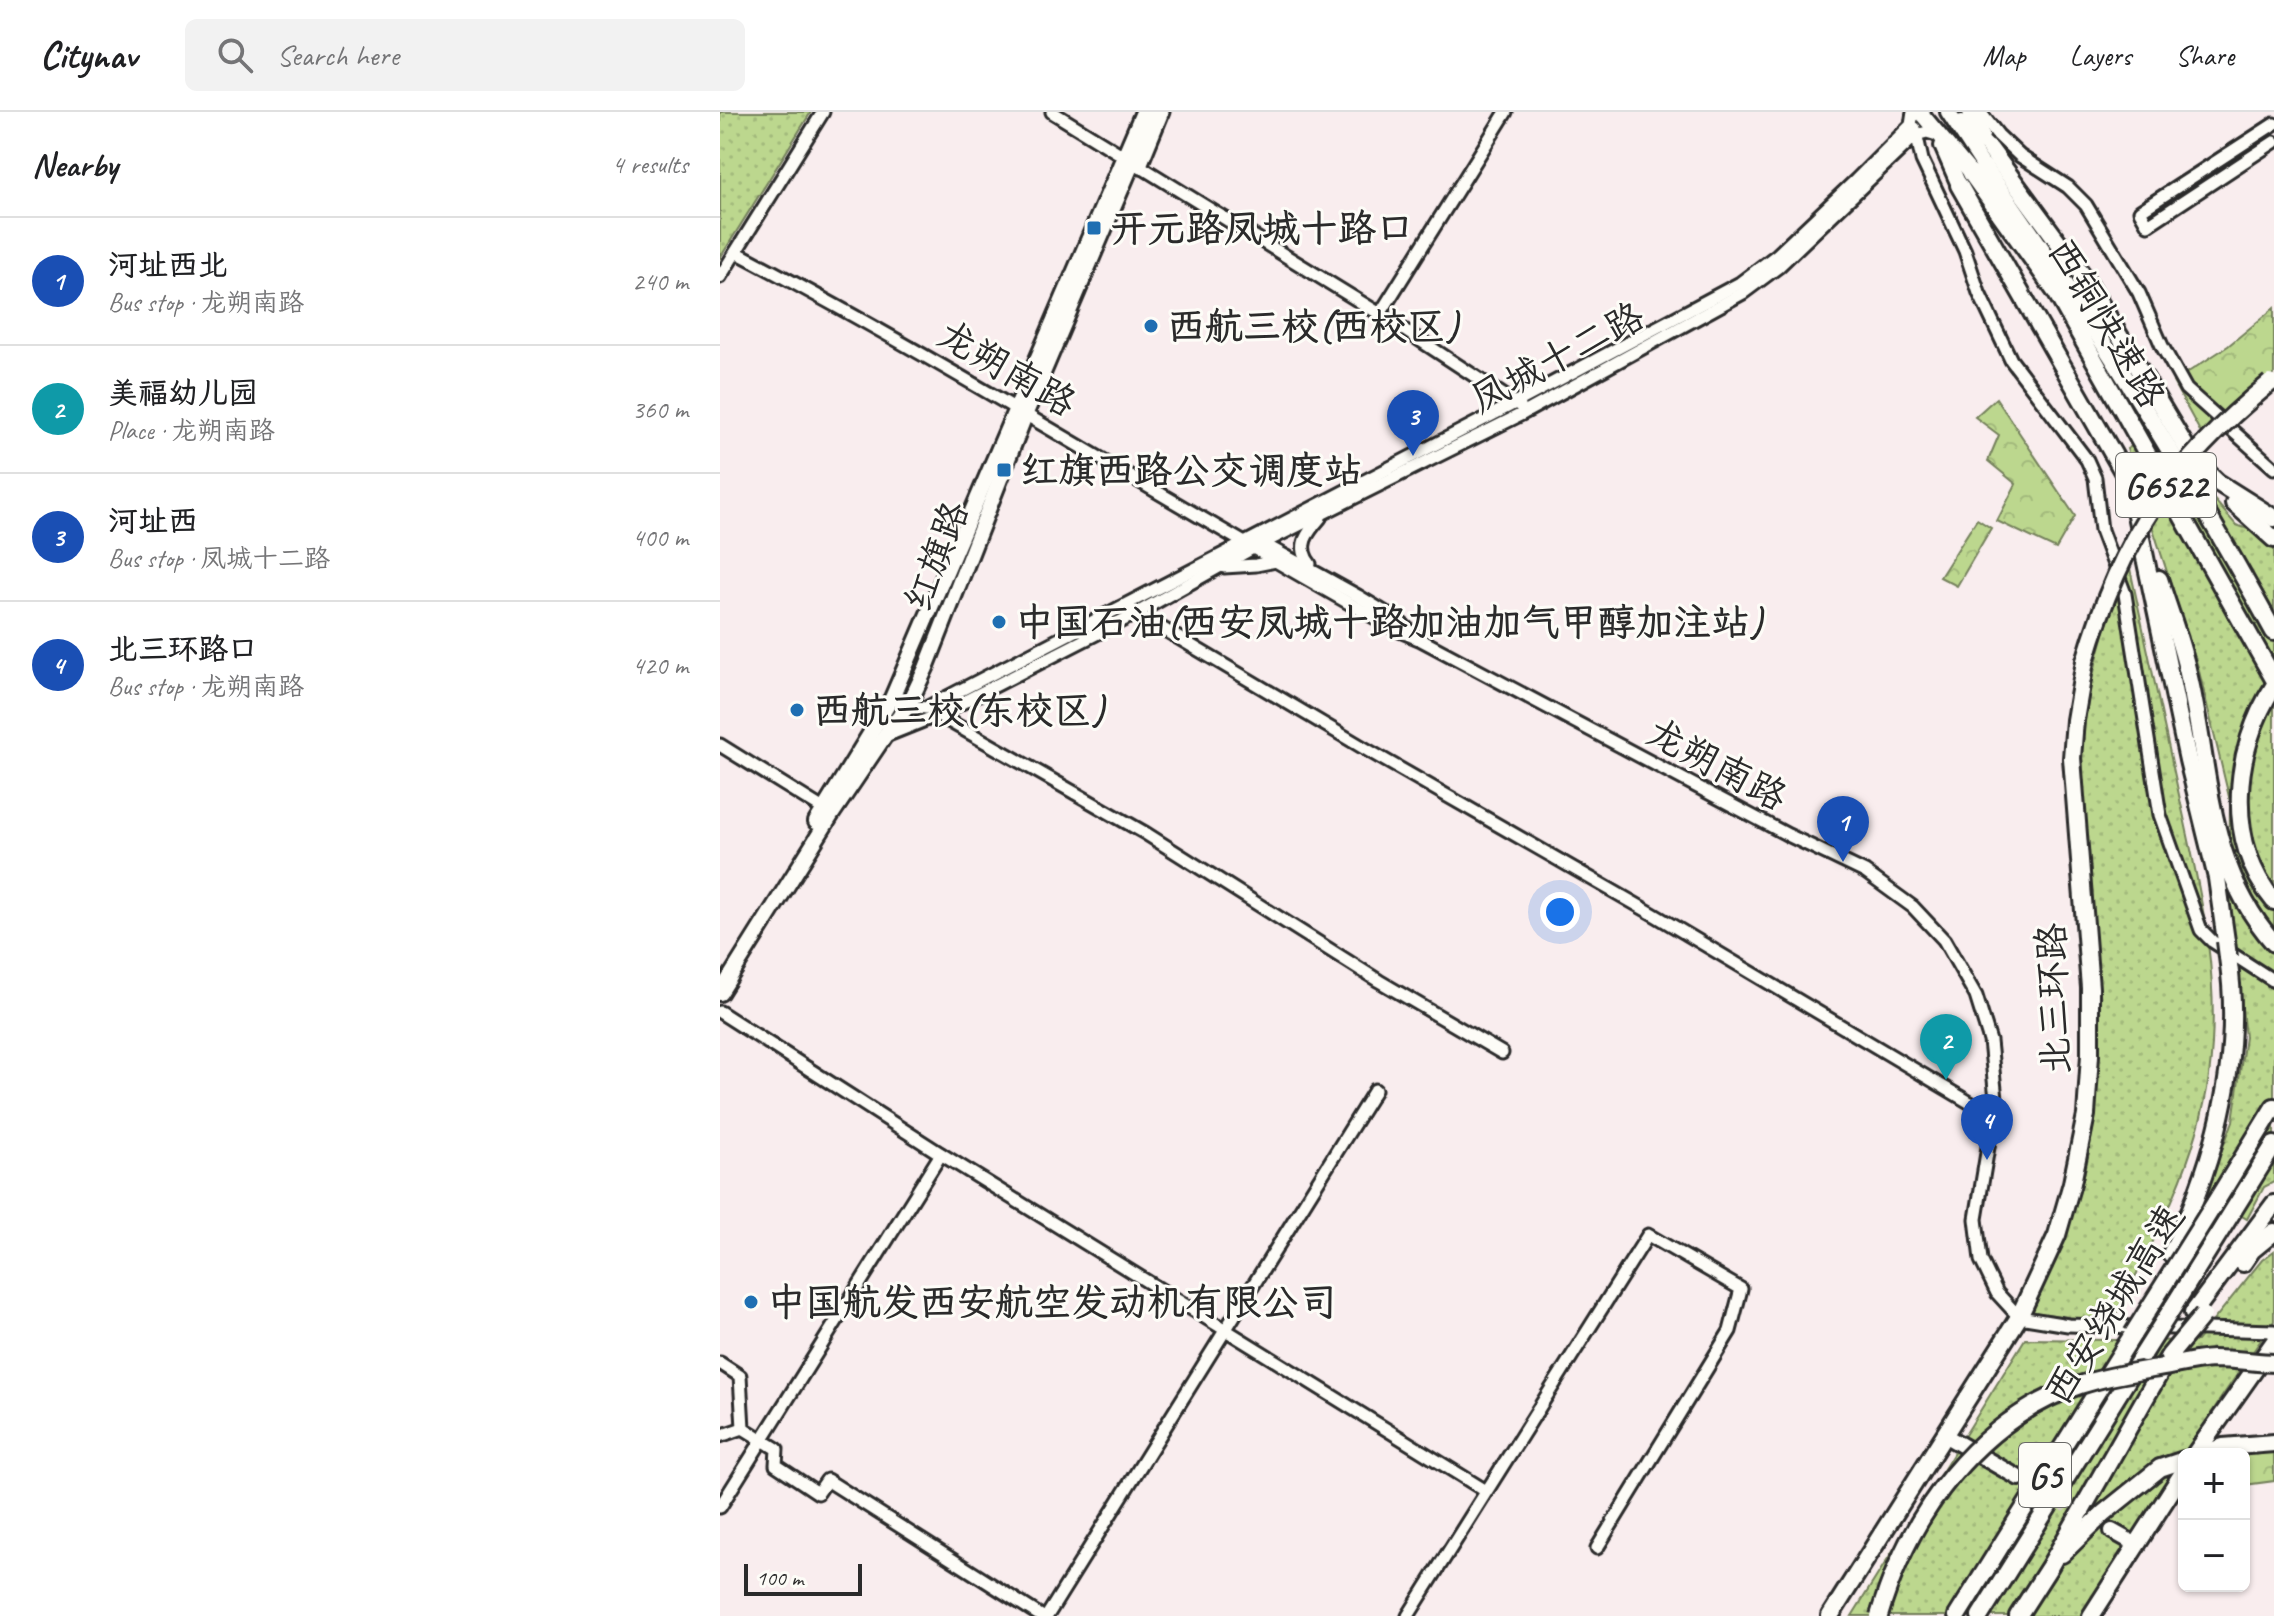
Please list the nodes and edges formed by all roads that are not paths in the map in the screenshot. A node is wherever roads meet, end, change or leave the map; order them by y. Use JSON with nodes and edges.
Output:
{"nodes":[{"id":1,"x":823,"y":112,"type":"edge"},
{"id":2,"x":1052,"y":112,"type":"edge"},
{"id":3,"x":1143,"y":112,"type":"edge"},
{"id":4,"x":1154,"y":112,"type":"edge"},
{"id":5,"x":1163,"y":112,"type":"edge"},
{"id":6,"x":1506,"y":112,"type":"edge"},
{"id":7,"x":1950,"y":112,"type":"edge"},
{"id":8,"x":1970,"y":112,"type":"edge"},
{"id":9,"x":1980,"y":112,"type":"edge"},
{"id":10,"x":1916,"y":113,"type":"edge"},
{"id":11,"x":2274,"y":124,"type":"edge"},
{"id":12,"x":1916,"y":135,"type":"junction"},
{"id":13,"x":1937,"y":135,"type":"junction"},
{"id":14,"x":2274,"y":142,"type":"edge"},
{"id":15,"x":1990,"y":149,"type":"junction"},
{"id":16,"x":1133,"y":163,"type":"junction"},
{"id":17,"x":1971,"y":175,"type":"junction"},
{"id":18,"x":736,"y":252,"type":"junction"},
{"id":19,"x":720,"y":277,"type":"edge"},
{"id":20,"x":1380,"y":314,"type":"junction"},
{"id":21,"x":2272,"y":382,"type":"edge"},
{"id":22,"x":1515,"y":403,"type":"junction"},
{"id":23,"x":1022,"y":410,"type":"junction"},
{"id":24,"x":1528,"y":411,"type":"junction"},
{"id":25,"x":2274,"y":468,"type":"edge"},
{"id":26,"x":2129,"y":482,"type":"junction"},
{"id":27,"x":2217,"y":482,"type":"junction"},
{"id":28,"x":1324,"y":513,"type":"junction"},
{"id":29,"x":2274,"y":518,"type":"edge"},
{"id":30,"x":2274,"y":539,"type":"edge"},
{"id":31,"x":1254,"y":544,"type":"junction"},
{"id":32,"x":1276,"y":561,"type":"junction"},
{"id":33,"x":1219,"y":567,"type":"junction"},
{"id":34,"x":1315,"y":571,"type":"junction"},
{"id":35,"x":1132,"y":609,"type":"junction"},
{"id":36,"x":2274,"y":632,"type":"edge"},
{"id":37,"x":1421,"y":640,"type":"junction"},
{"id":38,"x":2274,"y":679,"type":"edge"},
{"id":39,"x":2274,"y":686,"type":"edge"},
{"id":40,"x":892,"y":698,"type":"junction"},
{"id":41,"x":908,"y":706,"type":"junction"},
{"id":42,"x":926,"y":708,"type":"junction"},
{"id":43,"x":938,"y":715,"type":"junction"},
{"id":44,"x":878,"y":734,"type":"junction"},
{"id":45,"x":720,"y":745,"type":"edge"},
{"id":46,"x":828,"y":812,"type":"junction"},
{"id":47,"x":2274,"y":901,"type":"edge"},
{"id":48,"x":2274,"y":943,"type":"edge"},
{"id":49,"x":720,"y":974,"type":"edge"},
{"id":50,"x":2274,"y":981,"type":"edge"},
{"id":51,"x":720,"y":993,"type":"edge"},
{"id":52,"x":720,"y":1012,"type":"edge"},
{"id":53,"x":1502,"y":1053,"type":"dead end"},
{"id":54,"x":1375,"y":1090,"type":"dead end"},
{"id":55,"x":2274,"y":1107,"type":"edge"},
{"id":56,"x":1994,"y":1117,"type":"junction"},
{"id":57,"x":2274,"y":1145,"type":"edge"},
{"id":58,"x":941,"y":1154,"type":"junction"},
{"id":59,"x":2274,"y":1204,"type":"edge"},
{"id":60,"x":2274,"y":1224,"type":"edge"},
{"id":61,"x":2274,"y":1232,"type":"edge"},
{"id":62,"x":2252,"y":1250,"type":"junction"},
{"id":63,"x":2198,"y":1314,"type":"junction"},
{"id":64,"x":2019,"y":1317,"type":"junction"},
{"id":65,"x":1225,"y":1330,"type":"junction"},
{"id":66,"x":2274,"y":1331,"type":"edge"},
{"id":67,"x":2133,"y":1334,"type":"junction"},
{"id":68,"x":2274,"y":1342,"type":"edge"},
{"id":69,"x":720,"y":1363,"type":"edge"},
{"id":70,"x":2274,"y":1363,"type":"edge"},
{"id":71,"x":743,"y":1428,"type":"junction"},
{"id":72,"x":1944,"y":1435,"type":"junction"},
{"id":73,"x":720,"y":1436,"type":"edge"},
{"id":74,"x":762,"y":1440,"type":"junction"},
{"id":75,"x":2274,"y":1443,"type":"edge"},
{"id":76,"x":2199,"y":1448,"type":"edge"},
{"id":77,"x":2220,"y":1448,"type":"edge"},
{"id":78,"x":2178,"y":1462,"type":"edge"},
{"id":79,"x":2019,"y":1478,"type":"tunnel mouth"},
{"id":80,"x":2178,"y":1480,"type":"edge"},
{"id":81,"x":1486,"y":1491,"type":"junction"},
{"id":82,"x":720,"y":1507,"type":"edge"},
{"id":83,"x":2112,"y":1531,"type":"tunnel mouth"},
{"id":84,"x":2137,"y":1545,"type":"junction"},
{"id":85,"x":1597,"y":1548,"type":"dead end"},
{"id":86,"x":2050,"y":1566,"type":"junction"},
{"id":87,"x":1044,"y":1616,"type":"edge"},
{"id":88,"x":1408,"y":1616,"type":"edge"},
{"id":89,"x":1830,"y":1616,"type":"edge"},
{"id":90,"x":1879,"y":1616,"type":"edge"},
{"id":91,"x":1957,"y":1616,"type":"edge"},
{"id":92,"x":1980,"y":1616,"type":"edge"},
{"id":93,"x":2018,"y":1616,"type":"edge"},
{"id":94,"x":2091,"y":1616,"type":"edge"}],
"edges":[{"from":1,"to":18,"type":"street"},
{"from":2,"to":16,"type":"street"},
{"from":3,"to":16,"type":"main road","name":"红旗路"},
{"from":4,"to":16,"type":"main road","name":"红旗路"},
{"from":5,"to":16,"type":"street"},
{"from":6,"to":20,"type":"street"},
{"from":7,"to":15,"type":"main road"},
{"from":7,"to":17,"type":"main road"},
{"from":8,"to":15,"type":"main road"},
{"from":9,"to":25,"type":"street"},
{"from":10,"to":12,"type":"street"},
{"from":10,"to":13,"type":"main road"},
{"from":10,"to":22,"type":"street","name":"凤城十二路"},
{"from":11,"to":14,"type":"street"},
{"from":12,"to":13,"type":"street"},
{"from":12,"to":24,"type":"street","name":"凤城十二路"},
{"from":12,"to":50,"type":"street"},
{"from":13,"to":17,"type":"main road"},
{"from":15,"to":27,"type":"highway"},
{"from":16,"to":20,"type":"street"},
{"from":16,"to":23,"type":"main road","name":"红旗路"},
{"from":17,"to":26,"type":"highway"},
{"from":17,"to":36,"type":"highway","name":"西铜快速路","number":"G6522"},
{"from":17,"to":38,"type":"highway","name":"西铜快速路","number":"G6522"},
{"from":18,"to":19,"type":"street"},
{"from":18,"to":23,"type":"street","name":"龙朔南路"},
{"from":20,"to":22,"type":"street"},
{"from":21,"to":64,"type":"highway","name":"北三环路","bridge":true},
{"from":22,"to":24,"type":"street"},
{"from":22,"to":31,"type":"street","name":"凤城十二路"},
{"from":23,"to":31,"type":"street","name":"龙朔南路"},
{"from":23,"to":40,"type":"main road","name":"红旗路"},
{"from":23,"to":41,"type":"main road","name":"红旗路"},
{"from":24,"to":28,"type":"street","name":"凤城十二路"},
{"from":26,"to":48,"type":"highway"},
{"from":26,"to":67,"type":"highway","bridge":true},
{"from":27,"to":29,"type":"highway"},
{"from":27,"to":30,"type":"highway"},
{"from":28,"to":31,"type":"street","name":"凤城十二路"},
{"from":28,"to":34,"type":"street"},
{"from":31,"to":32,"type":"street","name":"龙朔南路"},
{"from":31,"to":33,"type":"street","name":"凤城十二路"},
{"from":31,"to":34,"type":"street","name":"龙朔南路"},
{"from":31,"to":35,"type":"street","name":"凤城十二路"},
{"from":32,"to":33,"type":"street"},
{"from":32,"to":37,"type":"street","name":"龙朔南路"},
{"from":33,"to":35,"type":"street","name":"凤城十二路"},
{"from":34,"to":37,"type":"street","name":"龙朔南路"},
{"from":35,"to":42,"type":"street","name":"凤城十二路"},
{"from":35,"to":43,"type":"street","name":"凤城十二路"},
{"from":35,"to":56,"type":"street"},
{"from":37,"to":56,"type":"street","name":"龙朔南路"},
{"from":39,"to":47,"type":"highway"},
{"from":40,"to":41,"type":"street"},
{"from":40,"to":44,"type":"main road","name":"红旗路"},
{"from":41,"to":42,"type":"street"},
{"from":41,"to":44,"type":"main road","name":"红旗路"},
{"from":42,"to":43,"type":"street"},
{"from":43,"to":44,"type":"street","name":"凤城十二路"},
{"from":43,"to":53,"type":"street"},
{"from":44,"to":46,"type":"main road","name":"红旗路"},
{"from":45,"to":46,"type":"street"},
{"from":46,"to":49,"type":"main road","name":"红旗路"},
{"from":46,"to":51,"type":"main road","name":"红旗路"},
{"from":52,"to":58,"type":"street"},
{"from":54,"to":65,"type":"street"},
{"from":55,"to":67,"type":"highway","name":"西安绕城高速","number":"G5","bridge":true},
{"from":56,"to":64,"type":"street","name":"龙朔南路"},
{"from":57,"to":92,"type":"highway","name":"西安绕城高速","number":"G5","bridge":true},
{"from":58,"to":65,"type":"street"},
{"from":58,"to":74,"type":"street"},
{"from":59,"to":63,"type":"highway"},
{"from":60,"to":62,"type":"highway"},
{"from":61,"to":62,"type":"highway"},
{"from":62,"to":63,"type":"highway"},
{"from":63,"to":86,"type":"highway","bridge":true},
{"from":64,"to":66,"type":"street"},
{"from":64,"to":72,"type":"highway","name":"北三环路"},
{"from":65,"to":81,"type":"street"},
{"from":65,"to":87,"type":"street"},
{"from":67,"to":91,"type":"highway","name":"西安绕城高速","number":"G5"},
{"from":68,"to":76,"type":"highway"},
{"from":69,"to":71,"type":"street"},
{"from":70,"to":90,"type":"highway","bridge":true},
{"from":71,"to":73,"type":"street"},
{"from":71,"to":74,"type":"street"},
{"from":72,"to":79,"type":"main road"},
{"from":72,"to":89,"type":"highway","name":"北三环路"},
{"from":74,"to":82,"type":"street"},
{"from":74,"to":87,"type":"street"},
{"from":75,"to":77,"type":"highway"},
{"from":78,"to":86,"type":"highway"},
{"from":80,"to":84,"type":"highway"},
{"from":81,"to":85,"type":"street"},
{"from":81,"to":88,"type":"street"},
{"from":83,"to":84,"type":"main road"},
{"from":84,"to":94,"type":"highway"},
{"from":86,"to":93,"type":"highway"}]}
